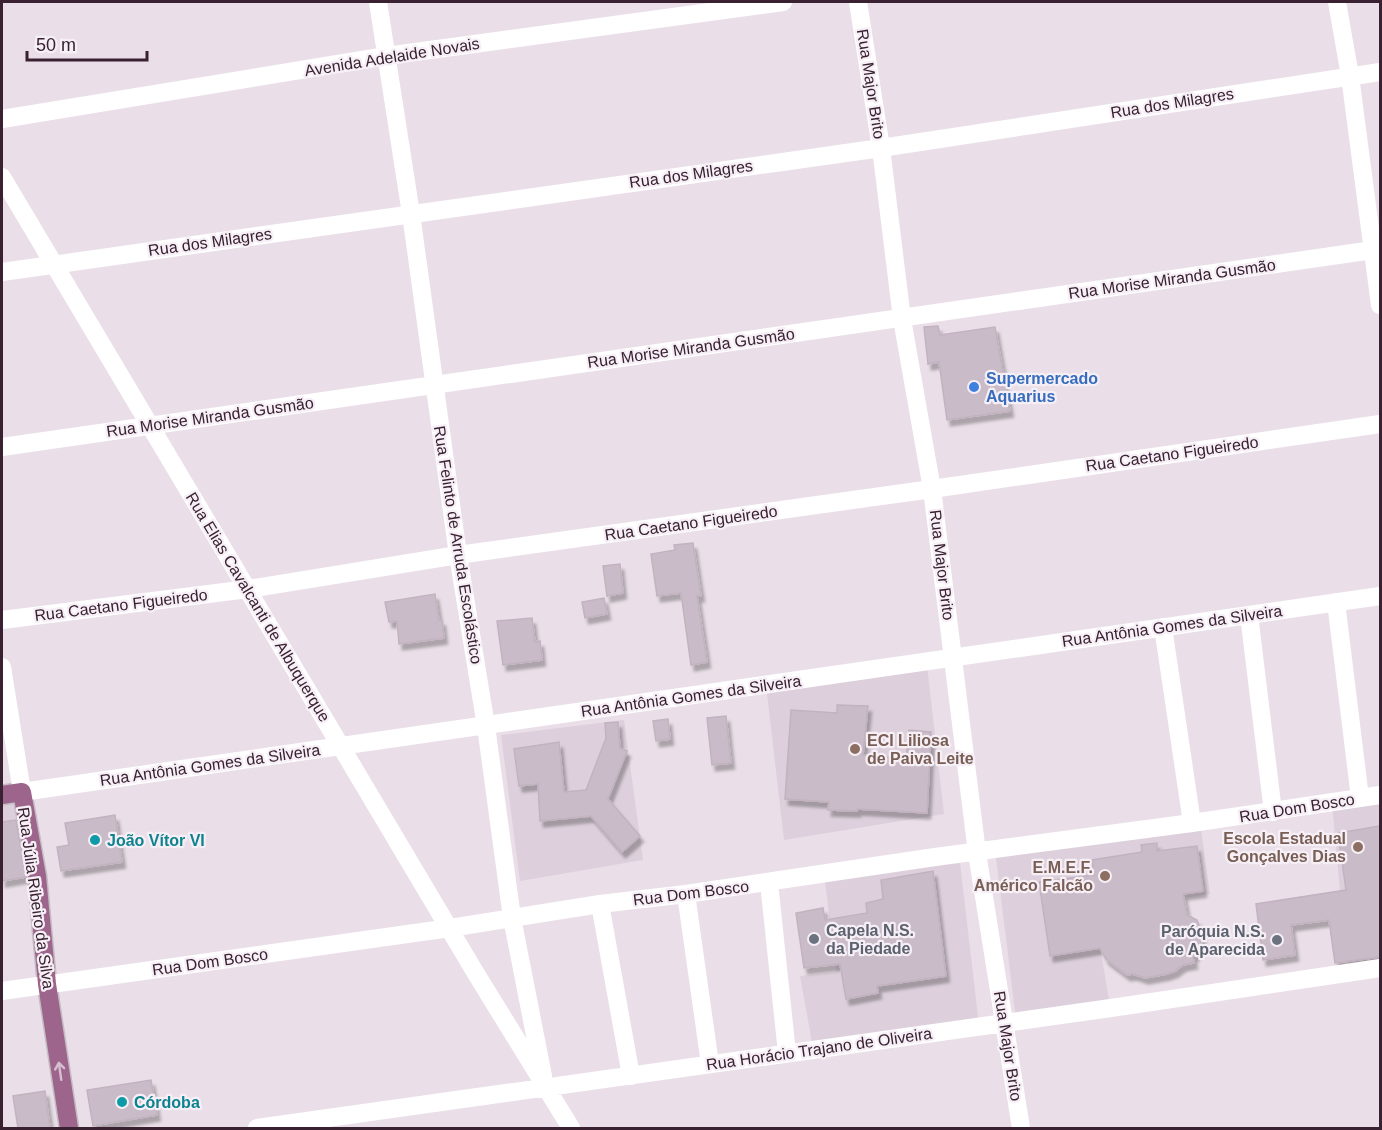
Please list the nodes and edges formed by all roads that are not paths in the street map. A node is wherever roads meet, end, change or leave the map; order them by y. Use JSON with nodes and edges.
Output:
{"nodes":[{"id":1,"x":378,"y":2,"type":"edge"},
{"id":2,"x":783,"y":2,"type":"edge"},
{"id":3,"x":858,"y":2,"type":"edge"},
{"id":4,"x":1337,"y":2,"type":"edge"},
{"id":5,"x":386,"y":56,"type":"junction"},
{"id":6,"x":1380,"y":72,"type":"edge"},
{"id":7,"x":1350,"y":76,"type":"junction"},
{"id":8,"x":2,"y":119,"type":"edge"},
{"id":9,"x":881,"y":148,"type":"junction"},
{"id":10,"x":2,"y":177,"type":"edge"},
{"id":11,"x":411,"y":214,"type":"junction"},
{"id":12,"x":1376,"y":249,"type":"edge"},
{"id":13,"x":54,"y":264,"type":"junction"},
{"id":14,"x":2,"y":272,"type":"edge"},
{"id":15,"x":1380,"y":305,"type":"edge"},
{"id":16,"x":902,"y":319,"type":"junction"},
{"id":17,"x":433,"y":384,"type":"junction"},
{"id":18,"x":1380,"y":424,"type":"edge"},
{"id":19,"x":151,"y":426,"type":"junction"},
{"id":20,"x":2,"y":447,"type":"edge"},
{"id":21,"x":932,"y":489,"type":"junction"},
{"id":22,"x":458,"y":555,"type":"junction"},
{"id":23,"x":248,"y":589,"type":"junction"},
{"id":24,"x":1380,"y":596,"type":"edge"},
{"id":25,"x":1336,"y":602,"type":"junction"},
{"id":26,"x":1249,"y":615,"type":"junction"},
{"id":27,"x":2,"y":620,"type":"edge"},
{"id":28,"x":1163,"y":627,"type":"junction"},
{"id":29,"x":954,"y":659,"type":"junction"},
{"id":30,"x":2,"y":667,"type":"edge"},
{"id":31,"x":486,"y":726,"type":"junction"},
{"id":32,"x":341,"y":746,"type":"junction"},
{"id":33,"x":22,"y":792,"type":"junction"},
{"id":34,"x":2,"y":795,"type":"edge"},
{"id":35,"x":1380,"y":795,"type":"edge"},
{"id":36,"x":1360,"y":798,"type":"junction"},
{"id":37,"x":1272,"y":812,"type":"junction"},
{"id":38,"x":1192,"y":823,"type":"junction"},
{"id":39,"x":977,"y":853,"type":"junction"},
{"id":40,"x":769,"y":883,"type":"junction"},
{"id":41,"x":687,"y":894,"type":"junction"},
{"id":42,"x":600,"y":903,"type":"junction"},
{"id":43,"x":512,"y":918,"type":"junction"},
{"id":44,"x":450,"y":928,"type":"junction"},
{"id":45,"x":1380,"y":969,"type":"edge"},
{"id":46,"x":47,"y":984,"type":"junction"},
{"id":47,"x":2,"y":991,"type":"edge"},
{"id":48,"x":1003,"y":1023,"type":"junction"},
{"id":49,"x":787,"y":1053,"type":"junction"},
{"id":50,"x":710,"y":1064,"type":"junction"},
{"id":51,"x":631,"y":1076,"type":"junction"},
{"id":52,"x":546,"y":1088,"type":"junction"},
{"id":53,"x":69,"y":1128,"type":"edge"},
{"id":54,"x":257,"y":1128,"type":"edge"},
{"id":55,"x":571,"y":1128,"type":"edge"},
{"id":56,"x":1021,"y":1128,"type":"edge"}],
"edges":[{"from":1,"to":5,"type":"street","name":"Rua Felinto de Arruda Escolástico"},
{"from":2,"to":5,"type":"street","name":"Avenida Adelaide Novais"},
{"from":3,"to":9,"type":"street","name":"Rua Major Brito"},
{"from":4,"to":7,"type":"street"},
{"from":5,"to":8,"type":"street","name":"Avenida Adelaide Novais"},
{"from":5,"to":11,"type":"street","name":"Rua Felinto de Arruda Escolástico"},
{"from":6,"to":7,"type":"street","name":"Rua dos Milagres"},
{"from":7,"to":9,"type":"street","name":"Rua dos Milagres"},
{"from":7,"to":12,"type":"street"},
{"from":9,"to":11,"type":"street","name":"Rua dos Milagres"},
{"from":9,"to":16,"type":"street","name":"Rua Major Brito"},
{"from":10,"to":13,"type":"street","name":"Rua Elias Cavalcanti de Albuquerque"},
{"from":11,"to":13,"type":"street","name":"Rua dos Milagres"},
{"from":11,"to":17,"type":"street","name":"Rua Felinto de Arruda Escolástico"},
{"from":12,"to":15,"type":"street"},
{"from":12,"to":16,"type":"street","name":"Rua Morise Miranda Gusmão"},
{"from":13,"to":14,"type":"street","name":"Rua dos Milagres"},
{"from":13,"to":19,"type":"street","name":"Rua Elias Cavalcanti de Albuquerque"},
{"from":16,"to":17,"type":"street","name":"Rua Morise Miranda Gusmão"},
{"from":16,"to":21,"type":"street","name":"Rua Major Brito"},
{"from":17,"to":19,"type":"street","name":"Rua Morise Miranda Gusmão"},
{"from":17,"to":22,"type":"street","name":"Rua Felinto de Arruda Escolástico"},
{"from":18,"to":21,"type":"street","name":"Rua Caetano Figueiredo"},
{"from":19,"to":20,"type":"street","name":"Rua Morise Miranda Gusmão"},
{"from":19,"to":23,"type":"street","name":"Rua Elias Cavalcanti de Albuquerque"},
{"from":21,"to":22,"type":"street","name":"Rua Caetano Figueiredo"},
{"from":21,"to":29,"type":"street","name":"Rua Major Brito"},
{"from":22,"to":23,"type":"street","name":"Rua Caetano Figueiredo"},
{"from":22,"to":31,"type":"street","name":"Rua Felinto de Arruda Escolástico"},
{"from":23,"to":27,"type":"street","name":"Rua Caetano Figueiredo"},
{"from":23,"to":32,"type":"street","name":"Rua Elias Cavalcanti de Albuquerque"},
{"from":24,"to":25,"type":"street","name":"Rua Antônia Gomes da Silveira"},
{"from":25,"to":26,"type":"street","name":"Rua Antônia Gomes da Silveira"},
{"from":25,"to":36,"type":"street"},
{"from":26,"to":28,"type":"street","name":"Rua Antônia Gomes da Silveira"},
{"from":26,"to":37,"type":"street"},
{"from":28,"to":29,"type":"street","name":"Rua Antônia Gomes da Silveira"},
{"from":28,"to":38,"type":"street"},
{"from":29,"to":31,"type":"street","name":"Rua Antônia Gomes da Silveira"},
{"from":29,"to":39,"type":"street","name":"Rua Major Brito"},
{"from":30,"to":33,"type":"street","name":"Rua Júlia Ribeiro da Silva"},
{"from":31,"to":32,"type":"street","name":"Rua Antônia Gomes da Silveira"},
{"from":31,"to":43,"type":"street","name":"Rua Felinto de Arruda Escolástico"},
{"from":32,"to":33,"type":"street","name":"Rua Antônia Gomes da Silveira"},
{"from":32,"to":44,"type":"street","name":"Rua Elias Cavalcanti de Albuquerque"},
{"from":33,"to":34,"type":"main road","name":"Rua Antônia Gomes da Silveira"},
{"from":33,"to":46,"type":"main road","name":"Rua Júlia Ribeiro da Silva"},
{"from":35,"to":36,"type":"street","name":"Rua Dom Bosco"},
{"from":36,"to":37,"type":"street","name":"Rua Dom Bosco"},
{"from":37,"to":38,"type":"street","name":"Rua Dom Bosco"},
{"from":38,"to":39,"type":"street","name":"Rua Dom Bosco"},
{"from":39,"to":40,"type":"street","name":"Rua Dom Bosco"},
{"from":39,"to":48,"type":"street","name":"Rua Major Brito"},
{"from":40,"to":41,"type":"street","name":"Rua Dom Bosco"},
{"from":40,"to":49,"type":"street"},
{"from":41,"to":42,"type":"street","name":"Rua Dom Bosco"},
{"from":41,"to":50,"type":"street"},
{"from":42,"to":43,"type":"street","name":"Rua Dom Bosco"},
{"from":42,"to":51,"type":"street"},
{"from":43,"to":44,"type":"street","name":"Rua Dom Bosco"},
{"from":43,"to":52,"type":"street","name":"Rua Felinto de Arruda Escolástico"},
{"from":44,"to":46,"type":"street","name":"Rua Dom Bosco"},
{"from":44,"to":52,"type":"street","name":"Rua Elias Cavalcanti de Albuquerque"},
{"from":45,"to":48,"type":"street","name":"Rua Horácio Trajano de Oliveira"},
{"from":46,"to":47,"type":"street","name":"Rua Dom Bosco"},
{"from":53,"to":46,"type":"main road","name":"Rua Júlia Ribeiro da Silva","one_way":true},
{"from":48,"to":49,"type":"street","name":"Rua Horácio Trajano de Oliveira"},
{"from":48,"to":56,"type":"street","name":"Rua Major Brito"},
{"from":49,"to":50,"type":"street","name":"Rua Horácio Trajano de Oliveira"},
{"from":50,"to":51,"type":"street","name":"Rua Horácio Trajano de Oliveira"},
{"from":51,"to":52,"type":"street","name":"Rua Horácio Trajano de Oliveira"},
{"from":52,"to":54,"type":"street","name":"Rua Horácio Trajano de Oliveira"},
{"from":52,"to":55,"type":"street","name":"Rua Elias Cavalcanti de Albuquerque"}]}
